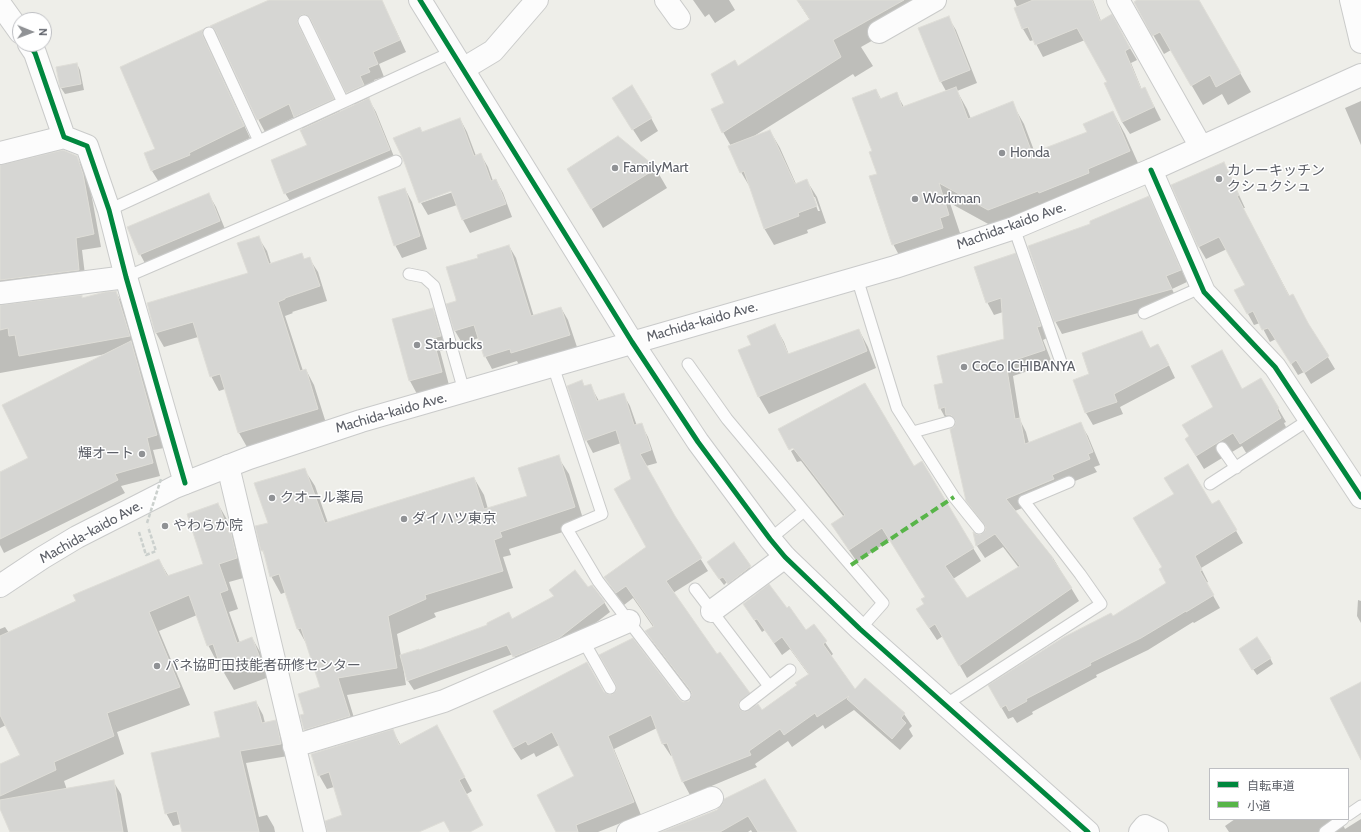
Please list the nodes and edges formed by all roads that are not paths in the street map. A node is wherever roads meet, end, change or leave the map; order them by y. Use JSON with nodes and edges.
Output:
{"nodes":[{"id":1,"x":420,"y":0,"type":"edge"},
{"id":2,"x":537,"y":0,"type":"edge"},
{"id":3,"x":666,"y":0,"type":"edge"},
{"id":4,"x":935,"y":0,"type":"edge"},
{"id":5,"x":1118,"y":0,"type":"edge"},
{"id":6,"x":1351,"y":0,"type":"edge"},
{"id":7,"x":1,"y":7,"type":"edge"},
{"id":8,"x":678,"y":18,"type":"dead end"},
{"id":9,"x":12,"y":21,"type":"edge"},
{"id":10,"x":304,"y":21,"type":"dead end"},
{"id":11,"x":879,"y":32,"type":"dead end"},
{"id":12,"x":209,"y":33,"type":"dead end"},
{"id":13,"x":1361,"y":42,"type":"edge"},
{"id":14,"x":34,"y":52,"type":"edge"},
{"id":15,"x":457,"y":61,"type":"junction"},
{"id":16,"x":1361,"y":75,"type":"edge"},
{"id":17,"x":343,"y":102,"type":"junction"},
{"id":18,"x":64,"y":137,"type":"junction"},
{"id":19,"x":259,"y":140,"type":"junction"},
{"id":20,"x":1201,"y":147,"type":"junction"},
{"id":21,"x":0,"y":153,"type":"edge"},
{"id":22,"x":396,"y":161,"type":"dead end"},
{"id":23,"x":1152,"y":170,"type":"junction"},
{"id":24,"x":109,"y":210,"type":"junction"},
{"id":25,"x":1014,"y":228,"type":"junction"},
{"id":26,"x":409,"y":274,"type":"dead end"},
{"id":27,"x":126,"y":277,"type":"junction"},
{"id":28,"x":857,"y":278,"type":"junction"},
{"id":29,"x":1202,"y":287,"type":"junction"},
{"id":30,"x":0,"y":293,"type":"edge"},
{"id":31,"x":1144,"y":313,"type":"dead end"},
{"id":32,"x":632,"y":342,"type":"junction"},
{"id":33,"x":688,"y":364,"type":"dead end"},
{"id":34,"x":552,"y":366,"type":"junction"},
{"id":35,"x":1062,"y":366,"type":"dead end"},
{"id":36,"x":464,"y":391,"type":"junction"},
{"id":37,"x":1310,"y":419,"type":"junction"},
{"id":38,"x":949,"y":422,"type":"dead end"},
{"id":39,"x":913,"y":432,"type":"junction"},
{"id":40,"x":1222,"y":448,"type":"dead end"},
{"id":41,"x":228,"y":466,"type":"junction"},
{"id":42,"x":1236,"y":468,"type":"junction"},
{"id":43,"x":1069,"y":482,"type":"dead end"},
{"id":44,"x":185,"y":483,"type":"junction"},
{"id":45,"x":1210,"y":484,"type":"dead end"},
{"id":46,"x":1361,"y":497,"type":"edge"},
{"id":47,"x":804,"y":511,"type":"junction"},
{"id":48,"x":979,"y":528,"type":"dead end"},
{"id":49,"x":770,"y":539,"type":"junction"},
{"id":50,"x":785,"y":557,"type":"junction"},
{"id":51,"x":0,"y":586,"type":"edge"},
{"id":52,"x":695,"y":589,"type":"dead end"},
{"id":53,"x":712,"y":611,"type":"junction"},
{"id":54,"x":629,"y":622,"type":"junction"},
{"id":55,"x":860,"y":629,"type":"junction"},
{"id":56,"x":584,"y":642,"type":"junction"},
{"id":57,"x":790,"y":670,"type":"dead end"},
{"id":58,"x":769,"y":686,"type":"junction"},
{"id":59,"x":610,"y":688,"type":"dead end"},
{"id":60,"x":685,"y":695,"type":"dead end"},
{"id":61,"x":745,"y":705,"type":"dead end"},
{"id":62,"x":945,"y":705,"type":"junction"},
{"id":63,"x":294,"y":746,"type":"junction"},
{"id":64,"x":712,"y":798,"type":"dead end"},
{"id":65,"x":1361,"y":806,"type":"edge"},
{"id":66,"x":1349,"y":814,"type":"edge"},
{"id":67,"x":1342,"y":820,"type":"edge"},
{"id":68,"x":315,"y":832,"type":"edge"},
{"id":69,"x":628,"y":832,"type":"edge"},
{"id":70,"x":1088,"y":832,"type":"edge"},
{"id":71,"x":1140,"y":832,"type":"edge"},
{"id":72,"x":1157,"y":832,"type":"edge"},
{"id":73,"x":1325,"y":832,"type":"edge"}],
"edges":[{"from":1,"to":15,"type":"street"},
{"from":2,"to":15,"type":"street"},
{"from":3,"to":8,"type":"street"},
{"from":4,"to":11,"type":"street"},
{"from":5,"to":20,"type":"street"},
{"from":6,"to":13,"type":"street"},
{"from":7,"to":9,"type":"street"},
{"from":10,"to":17,"type":"lane"},
{"from":12,"to":19,"type":"lane"},
{"from":14,"to":18,"type":"street"},
{"from":15,"to":17,"type":"lane"},
{"from":15,"to":32,"type":"street"},
{"from":16,"to":20,"type":"street","name":"Machida-kaido Ave."},
{"from":17,"to":19,"type":"lane"},
{"from":18,"to":21,"type":"street"},
{"from":18,"to":24,"type":"street"},
{"from":19,"to":24,"type":"lane"},
{"from":20,"to":23,"type":"street","name":"Machida-kaido Ave."},
{"from":22,"to":27,"type":"lane"},
{"from":23,"to":25,"type":"street","name":"Machida-kaido Ave."},
{"from":23,"to":29,"type":"street"},
{"from":24,"to":27,"type":"street"},
{"from":25,"to":28,"type":"street","name":"Machida-kaido Ave."},
{"from":25,"to":35,"type":"lane"},
{"from":26,"to":36,"type":"lane"},
{"from":27,"to":30,"type":"street"},
{"from":27,"to":44,"type":"street"},
{"from":28,"to":32,"type":"street","name":"Machida-kaido Ave."},
{"from":28,"to":39,"type":"lane"},
{"from":29,"to":31,"type":"lane"},
{"from":29,"to":37,"type":"street"},
{"from":32,"to":34,"type":"street","name":"Machida-kaido Ave."},
{"from":32,"to":49,"type":"street"},
{"from":33,"to":47,"type":"lane"},
{"from":34,"to":36,"type":"street","name":"Machida-kaido Ave."},
{"from":34,"to":54,"type":"lane"},
{"from":36,"to":41,"type":"street","name":"Machida-kaido Ave."},
{"from":37,"to":42,"type":"lane"},
{"from":37,"to":46,"type":"street"},
{"from":38,"to":39,"type":"lane"},
{"from":39,"to":48,"type":"lane"},
{"from":40,"to":42,"type":"lane"},
{"from":41,"to":44,"type":"street","name":"Machida-kaido Ave."},
{"from":41,"to":63,"type":"street"},
{"from":42,"to":45,"type":"lane"},
{"from":43,"to":62,"type":"lane"},
{"from":44,"to":51,"type":"street","name":"Machida-kaido Ave."},
{"from":47,"to":49,"type":"lane"},
{"from":47,"to":55,"type":"lane"},
{"from":49,"to":50,"type":"street"},
{"from":50,"to":53,"type":"street"},
{"from":50,"to":55,"type":"street"},
{"from":52,"to":53,"type":"lane"},
{"from":53,"to":58,"type":"lane"},
{"from":54,"to":56,"type":"street"},
{"from":54,"to":60,"type":"lane"},
{"from":55,"to":62,"type":"street"},
{"from":56,"to":59,"type":"lane"},
{"from":56,"to":63,"type":"street"},
{"from":57,"to":58,"type":"lane"},
{"from":58,"to":61,"type":"lane"},
{"from":62,"to":70,"type":"street"},
{"from":63,"to":68,"type":"street"},
{"from":64,"to":69,"type":"street"},
{"from":65,"to":66,"type":"lane"},
{"from":67,"to":73,"type":"lane"},
{"from":71,"to":72,"type":"street"}]}
